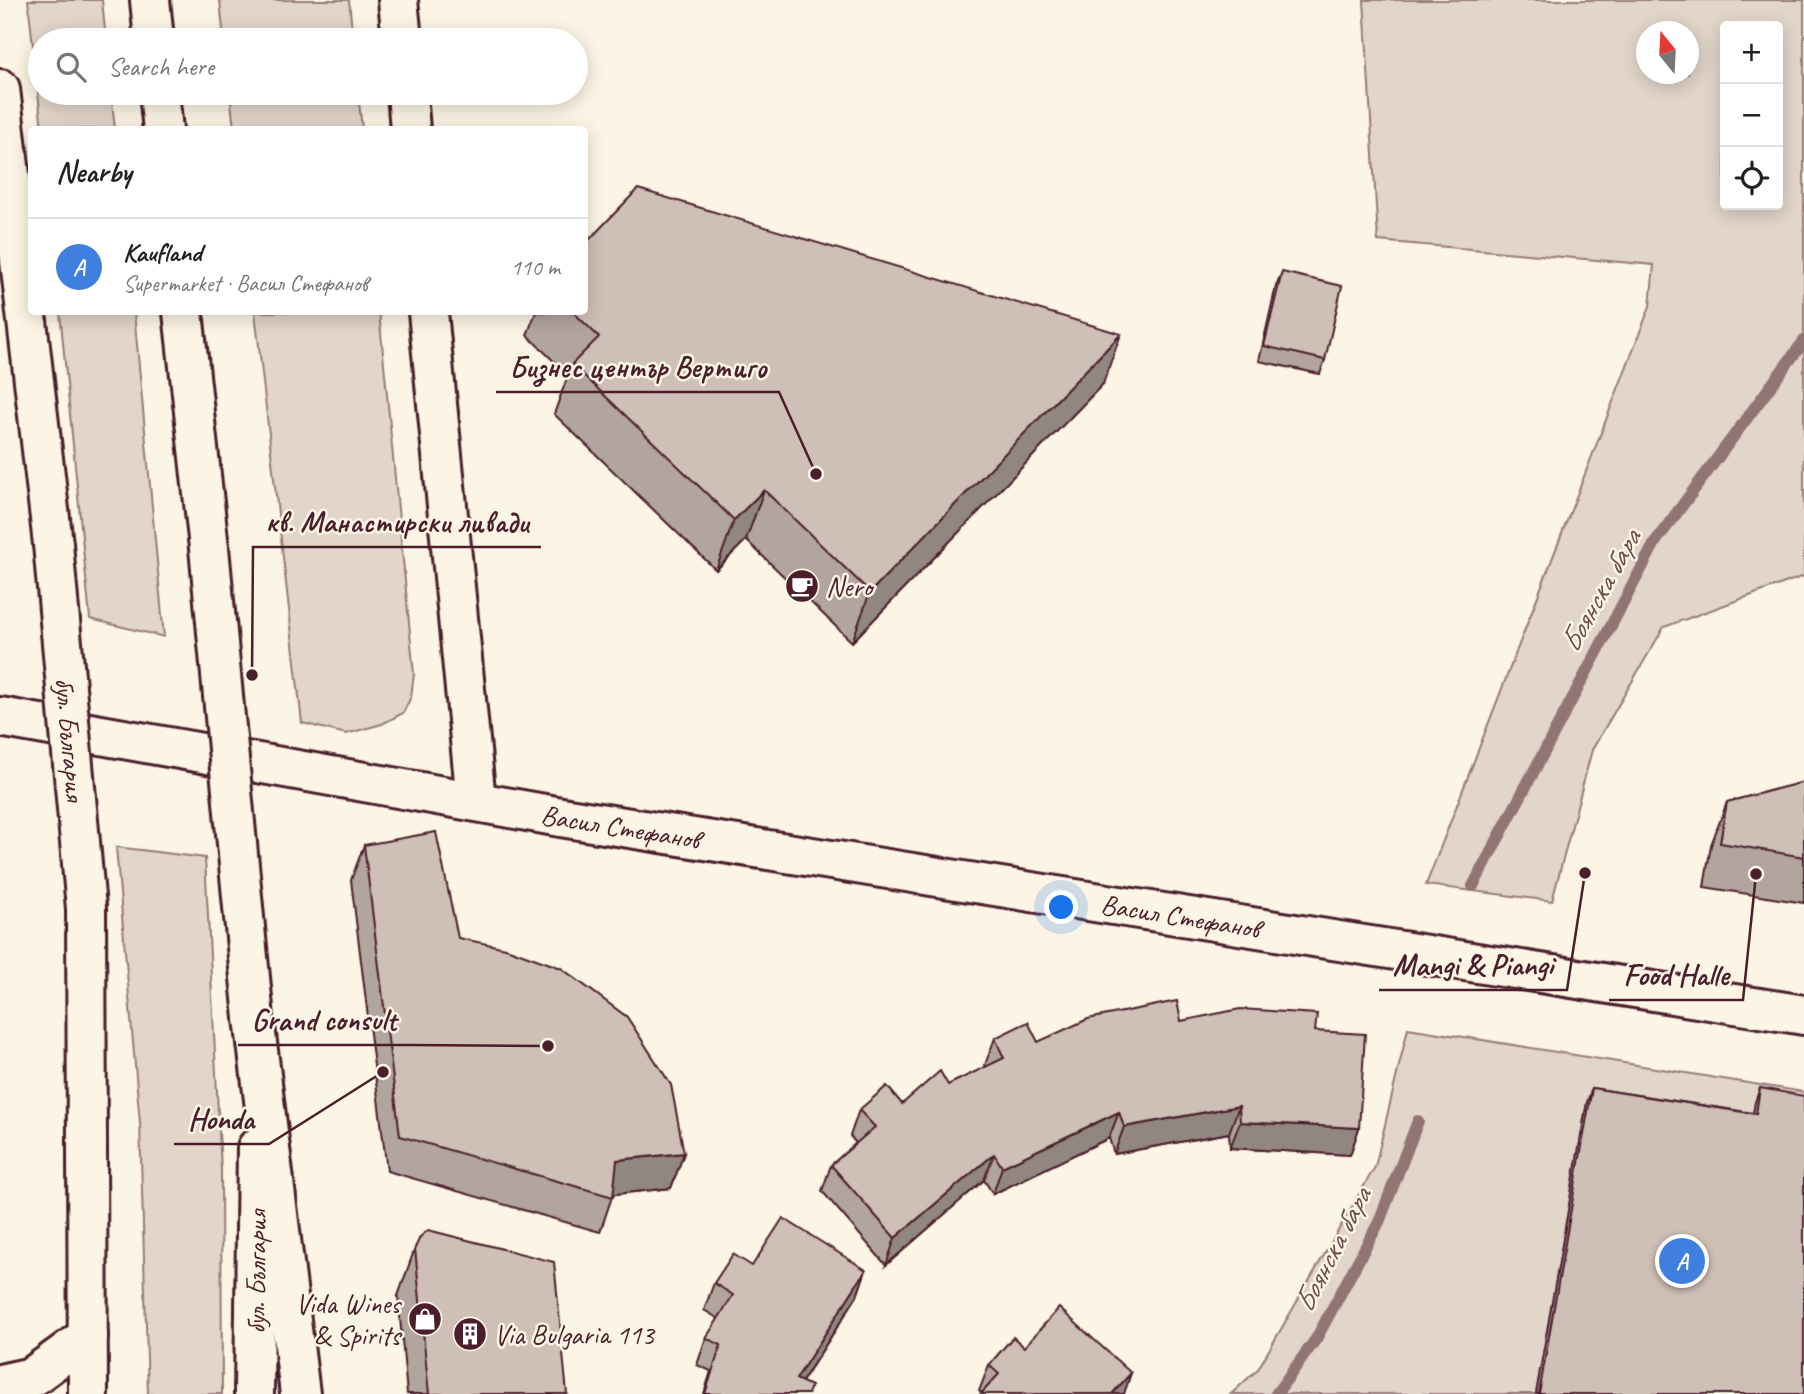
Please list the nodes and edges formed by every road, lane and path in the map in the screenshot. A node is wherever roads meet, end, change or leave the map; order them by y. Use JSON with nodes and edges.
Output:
{"nodes":[{"id":1,"x":149,"y":0,"type":"edge"},
{"id":2,"x":398,"y":0,"type":"edge"},
{"id":3,"x":152,"y":28,"type":"edge"},
{"id":4,"x":401,"y":28,"type":"edge"},
{"id":5,"x":0,"y":89,"type":"edge"},
{"id":6,"x":160,"y":105,"type":"edge"},
{"id":7,"x":408,"y":105,"type":"edge"},
{"id":8,"x":163,"y":126,"type":"edge"},
{"id":9,"x":410,"y":126,"type":"edge"},
{"id":10,"x":183,"y":315,"type":"edge"},
{"id":11,"x":428,"y":315,"type":"edge"},
{"id":12,"x":0,"y":717,"type":"edge"},
{"id":13,"x":477,"y":801,"type":"junction"},
{"id":14,"x":1804,"y":1015,"type":"edge"},
{"id":15,"x":254,"y":1018,"type":"junction"},
{"id":16,"x":88,"y":1336,"type":"junction"},
{"id":17,"x":0,"y":1384,"type":"edge"},
{"id":18,"x":88,"y":1393,"type":"edge"},
{"id":19,"x":254,"y":1394,"type":"edge"},
{"id":20,"x":300,"y":1394,"type":"edge"}],
"edges":[{"from":1,"to":3,"type":"main road"},
{"from":2,"to":4,"type":"main road"},
{"from":5,"to":16,"type":"main road","name":"бул. България","bridge":true},
{"from":6,"to":8,"type":"main road"},
{"from":7,"to":9,"type":"main road"},
{"from":10,"to":15,"type":"main road","name":"бул. България","bridge":true},
{"from":11,"to":13,"type":"main road"},
{"from":12,"to":13,"type":"main road","name":"Васил Стефанов"},
{"from":13,"to":14,"type":"main road","name":"Васил Стефанов"},
{"from":15,"to":19,"type":"main road","name":"бул. България"},
{"from":15,"to":20,"type":"main road"},
{"from":16,"to":17,"type":"main road"},
{"from":16,"to":18,"type":"main road","name":"бул. България"}]}
